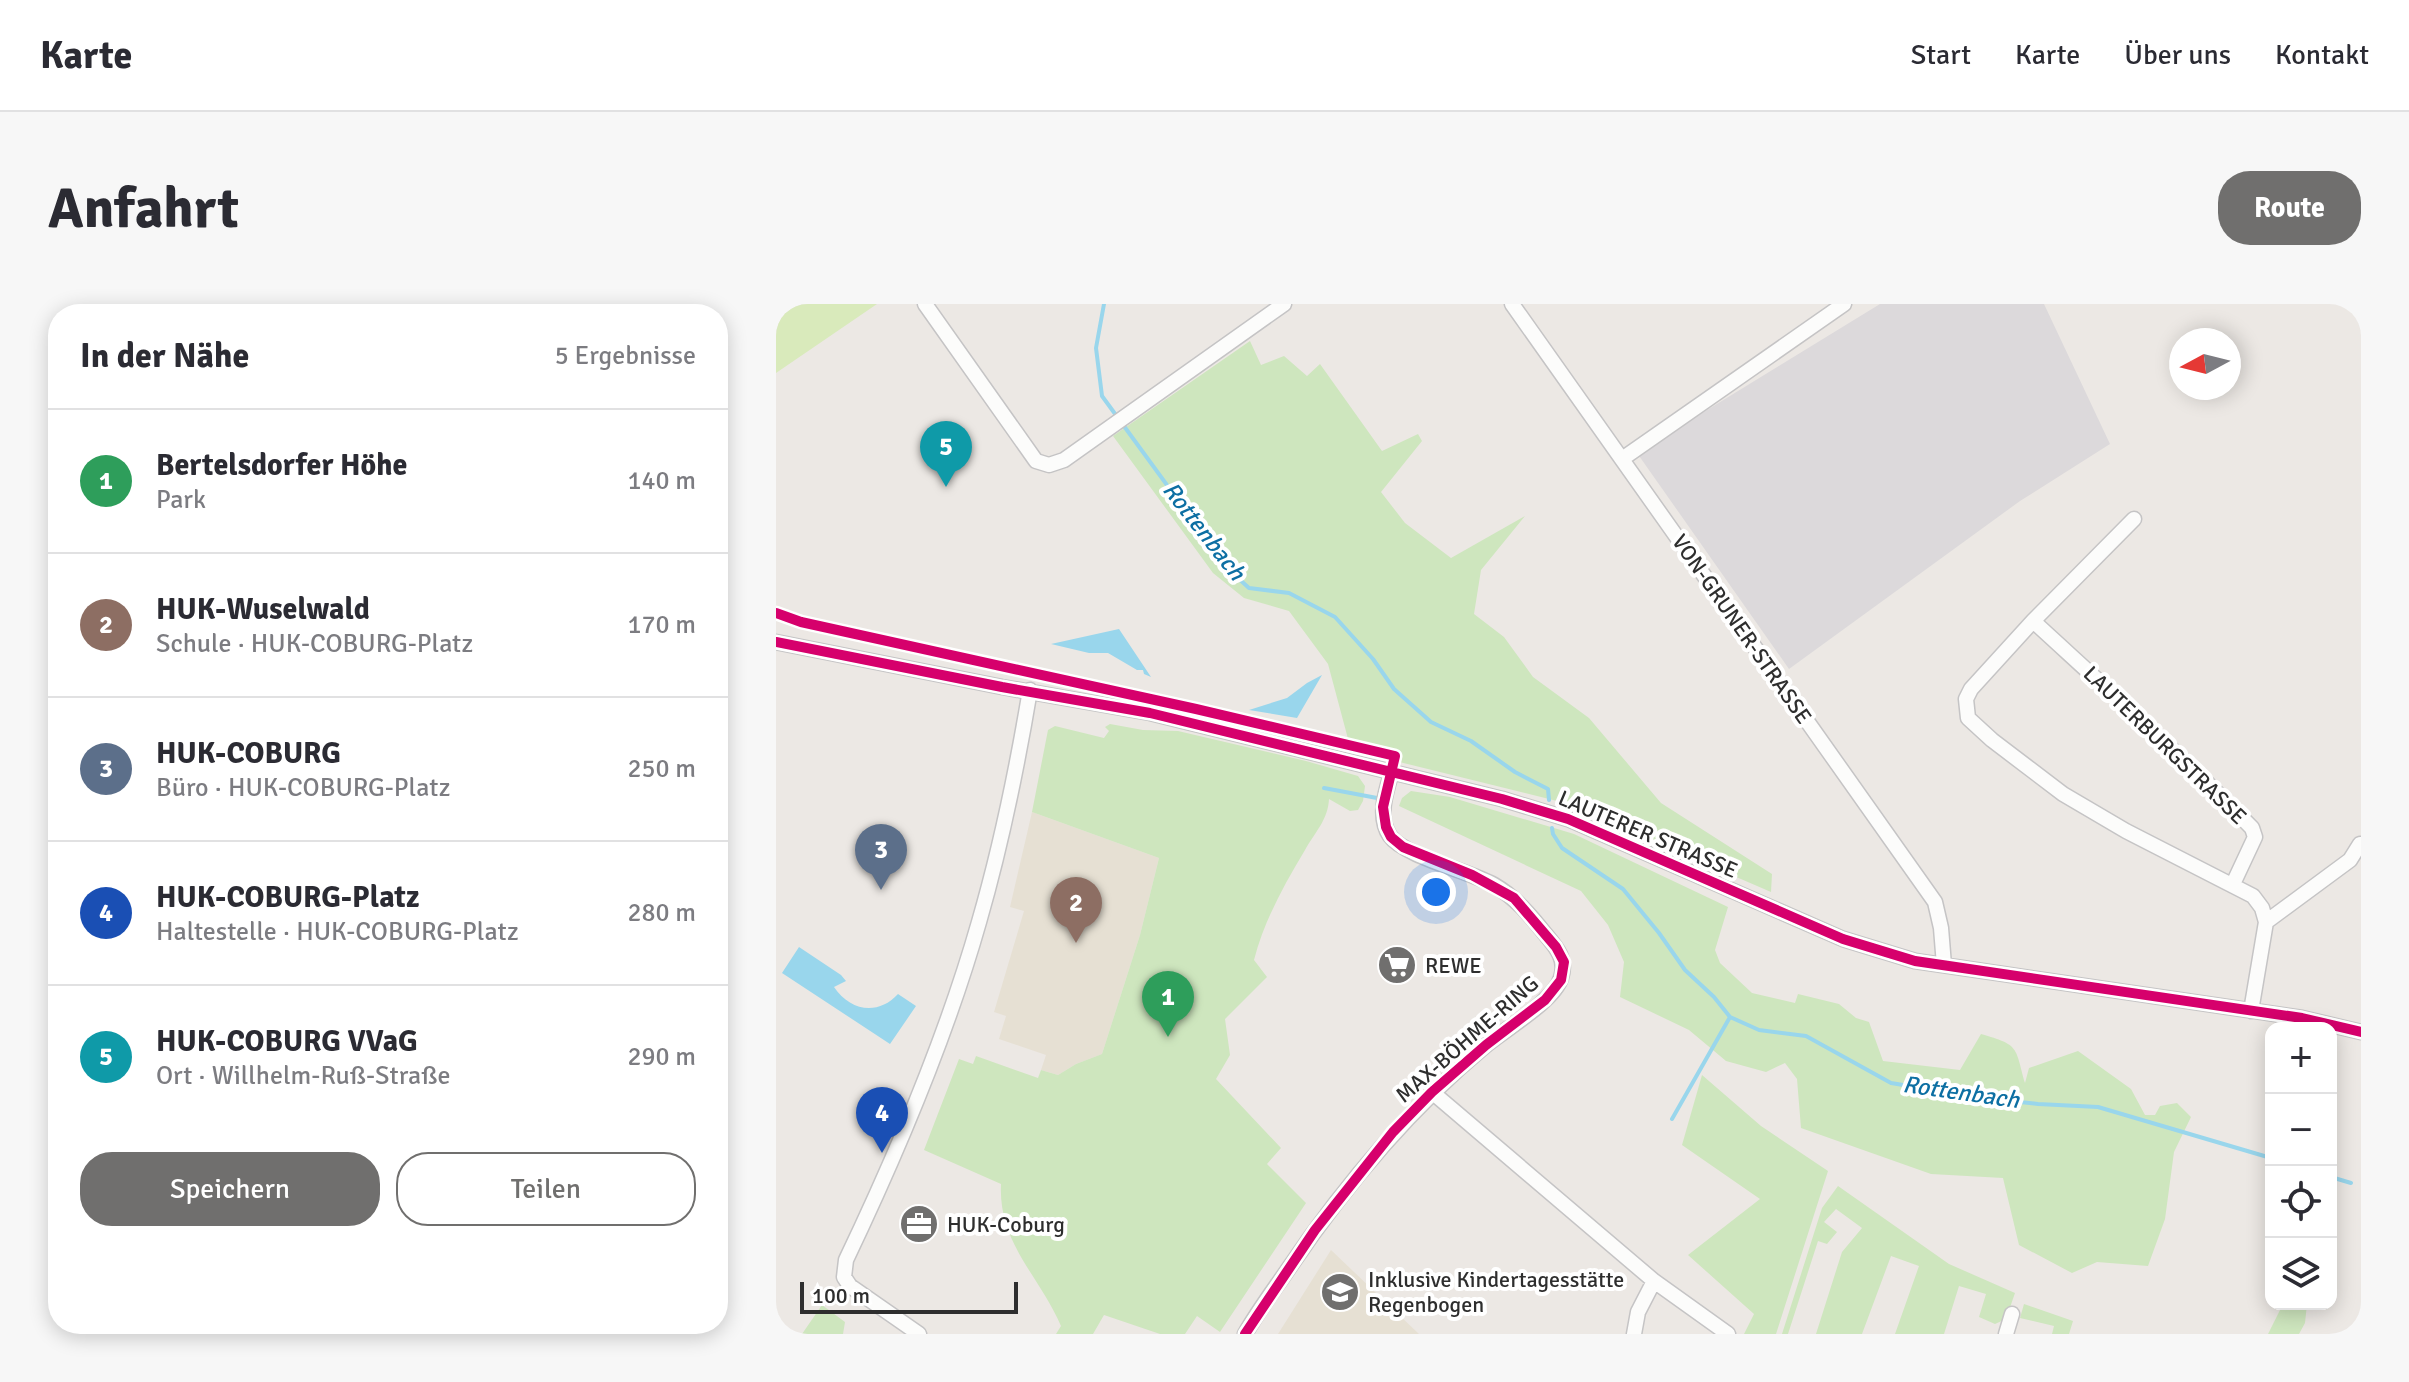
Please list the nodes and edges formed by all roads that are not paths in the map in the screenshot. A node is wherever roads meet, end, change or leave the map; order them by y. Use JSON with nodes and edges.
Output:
{"nodes":[{"id":1,"x":925,"y":304,"type":"edge"},
{"id":2,"x":1284,"y":304,"type":"edge"},
{"id":3,"x":1512,"y":304,"type":"edge"},
{"id":4,"x":1844,"y":304,"type":"edge"},
{"id":5,"x":1622,"y":459,"type":"junction"},
{"id":6,"x":2134,"y":519,"type":"dead end"},
{"id":7,"x":2033,"y":621,"type":"junction"},
{"id":8,"x":776,"y":642,"type":"edge"},
{"id":9,"x":1030,"y":690,"type":"junction"},
{"id":10,"x":1392,"y":771,"type":"junction"},
{"id":11,"x":2360,"y":844,"type":"edge"},
{"id":12,"x":2233,"y":884,"type":"junction"},
{"id":13,"x":2266,"y":922,"type":"junction"},
{"id":14,"x":1944,"y":965,"type":"junction"},
{"id":15,"x":2251,"y":1011,"type":"junction"},
{"id":16,"x":2361,"y":1032,"type":"edge"},
{"id":17,"x":1432,"y":1092,"type":"junction"},
{"id":18,"x":1654,"y":1281,"type":"junction"},
{"id":19,"x":2012,"y":1314,"type":"dead end"},
{"id":20,"x":919,"y":1334,"type":"edge"},
{"id":21,"x":1245,"y":1334,"type":"edge"},
{"id":22,"x":1634,"y":1334,"type":"edge"},
{"id":23,"x":1728,"y":1334,"type":"edge"},
{"id":24,"x":2006,"y":1334,"type":"edge"}],
"edges":[{"from":1,"to":2,"type":"street"},
{"from":3,"to":5,"type":"street","name":"VON-GRUNER-STRASSE"},
{"from":4,"to":5,"type":"street"},
{"from":5,"to":14,"type":"street","name":"VON-GRUNER-STRASSE"},
{"from":6,"to":7,"type":"street"},
{"from":7,"to":12,"type":"street","name":"LAUTERBURGSTRASSE"},
{"from":7,"to":12,"type":"street"},
{"from":8,"to":9,"type":"street","name":"LAUTERER STRASSE"},
{"from":9,"to":10,"type":"street","name":"LAUTERER STRASSE"},
{"from":9,"to":20,"type":"street"},
{"from":10,"to":14,"type":"street","name":"LAUTERER STRASSE"},
{"from":10,"to":17,"type":"street","name":"MAX-BÖHME-RING"},
{"from":11,"to":13,"type":"street"},
{"from":12,"to":13,"type":"street"},
{"from":13,"to":15,"type":"street"},
{"from":14,"to":15,"type":"street","name":"LAUTERER STRASSE"},
{"from":15,"to":16,"type":"street","name":"LAUTERER STRASSE"},
{"from":17,"to":18,"type":"street","name":"MAX-BÖHME-RING"},
{"from":17,"to":21,"type":"street","name":"MAX-BÖHME-RING"},
{"from":18,"to":22,"type":"street"},
{"from":18,"to":23,"type":"street","name":"MAX-BÖHME-RING"},
{"from":19,"to":24,"type":"street"}]}
